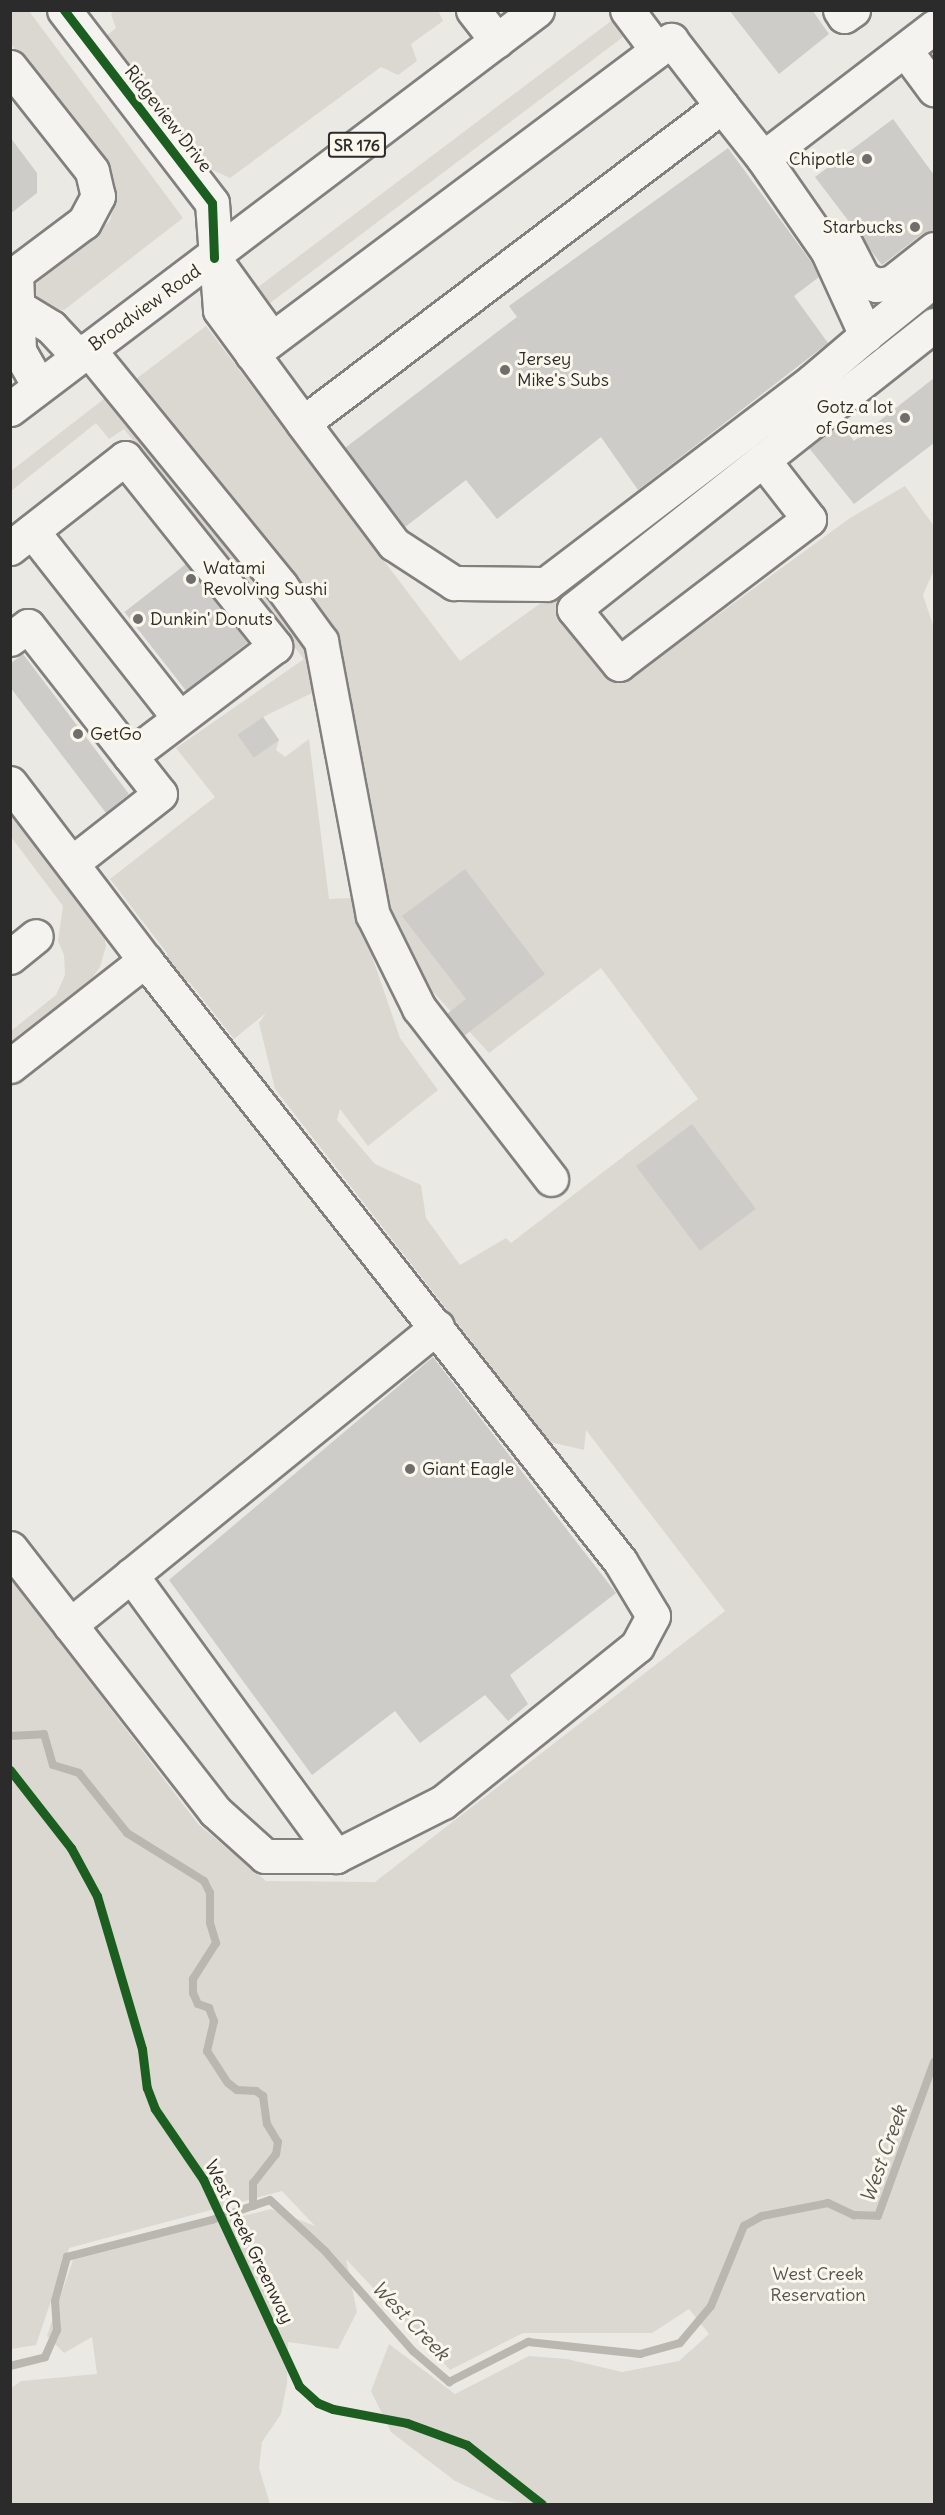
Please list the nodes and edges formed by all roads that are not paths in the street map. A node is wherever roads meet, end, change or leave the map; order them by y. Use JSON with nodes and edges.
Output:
{"nodes":[{"id":1,"x":64,"y":10,"type":"edge"},
{"id":2,"x":473,"y":10,"type":"edge"},
{"id":3,"x":537,"y":10,"type":"edge"},
{"id":4,"x":627,"y":10,"type":"edge"},
{"id":5,"x":840,"y":10,"type":"edge"},
{"id":6,"x":853,"y":10,"type":"edge"},
{"id":7,"x":934,"y":27,"type":"edge"},
{"id":8,"x":497,"y":41,"type":"junction"},
{"id":9,"x":657,"y":50,"type":"junction"},
{"id":10,"x":906,"y":50,"type":"junction"},
{"id":11,"x":10,"y":67,"type":"edge"},
{"id":12,"x":934,"y":89,"type":"edge"},
{"id":13,"x":722,"y":106,"type":"junction"},
{"id":14,"x":771,"y":152,"type":"junction"},
{"id":15,"x":934,"y":249,"type":"edge"},
{"id":16,"x":214,"y":258,"type":"junction"},
{"id":17,"x":934,"y":280,"type":"edge"},
{"id":18,"x":13,"y":304,"type":"edge"},
{"id":19,"x":934,"y":325,"type":"edge"},
{"id":20,"x":866,"y":335,"type":"junction"},
{"id":21,"x":262,"y":346,"type":"junction"},
{"id":22,"x":83,"y":353,"type":"junction"},
{"id":23,"x":39,"y":386,"type":"junction"},
{"id":24,"x":10,"y":409,"type":"edge"},
{"id":25,"x":303,"y":423,"type":"junction"},
{"id":26,"x":763,"y":460,"type":"junction"},
{"id":27,"x":30,"y":543,"type":"edge"},
{"id":28,"x":10,"y":639,"type":"edge"},
{"id":29,"x":184,"y":714,"type":"junction"},
{"id":30,"x":130,"y":756,"type":"junction"},
{"id":31,"x":11,"y":783,"type":"edge"},
{"id":32,"x":72,"y":863,"type":"junction"},
{"id":33,"x":36,"y":936,"type":"dead end"},
{"id":34,"x":10,"y":957,"type":"edge"},
{"id":35,"x":145,"y":960,"type":"junction"},
{"id":36,"x":10,"y":1066,"type":"edge"},
{"id":37,"x":551,"y":1179,"type":"dead end"},
{"id":38,"x":436,"y":1328,"type":"junction"},
{"id":39,"x":10,"y":1548,"type":"edge"},
{"id":40,"x":137,"y":1570,"type":"junction"},
{"id":41,"x":70,"y":1625,"type":"junction"},
{"id":42,"x":336,"y":1856,"type":"junction"}],
"edges":[{"from":1,"to":16,"type":"main road","name":"Ridgeview Drive"},
{"from":2,"to":8,"type":"main road"},
{"from":3,"to":8,"type":"main road","name":"Broadview Road","number":"SR 176"},
{"from":4,"to":9,"type":"main road"},
{"from":5,"to":6,"type":"main road"},
{"from":7,"to":10,"type":"main road"},
{"from":8,"to":16,"type":"main road","name":"Broadview Road","number":"SR 176"},
{"from":9,"to":13,"type":"main road"},
{"from":9,"to":21,"type":"main road"},
{"from":10,"to":12,"type":"main road"},
{"from":10,"to":14,"type":"main road"},
{"from":11,"to":18,"type":"main road"},
{"from":13,"to":14,"type":"main road"},
{"from":13,"to":25,"type":"main road"},
{"from":14,"to":15,"type":"main road"},
{"from":14,"to":20,"type":"main road"},
{"from":16,"to":21,"type":"main road"},
{"from":16,"to":22,"type":"main road","name":"Broadview Road","number":"SR 176"},
{"from":17,"to":20,"type":"main road"},
{"from":18,"to":22,"type":"main road"},
{"from":18,"to":23,"type":"main road"},
{"from":19,"to":26,"type":"main road"},
{"from":20,"to":25,"type":"main road"},
{"from":21,"to":25,"type":"main road"},
{"from":22,"to":23,"type":"main road","name":"Broadview Road","number":"SR 176"},
{"from":22,"to":37,"type":"main road"},
{"from":23,"to":24,"type":"main road","name":"Broadview Road","number":"SR 176"},
{"from":26,"to":26,"type":"main road"},
{"from":27,"to":29,"type":"main road"},
{"from":27,"to":29,"type":"main road"},
{"from":28,"to":30,"type":"main road"},
{"from":29,"to":30,"type":"main road"},
{"from":30,"to":32,"type":"main road"},
{"from":31,"to":32,"type":"main road"},
{"from":32,"to":35,"type":"main road"},
{"from":33,"to":34,"type":"main road"},
{"from":35,"to":36,"type":"main road"},
{"from":35,"to":38,"type":"main road"},
{"from":38,"to":40,"type":"main road"},
{"from":38,"to":42,"type":"main road"},
{"from":39,"to":41,"type":"main road"},
{"from":40,"to":41,"type":"main road"},
{"from":40,"to":42,"type":"main road"},
{"from":41,"to":42,"type":"main road"}]}
